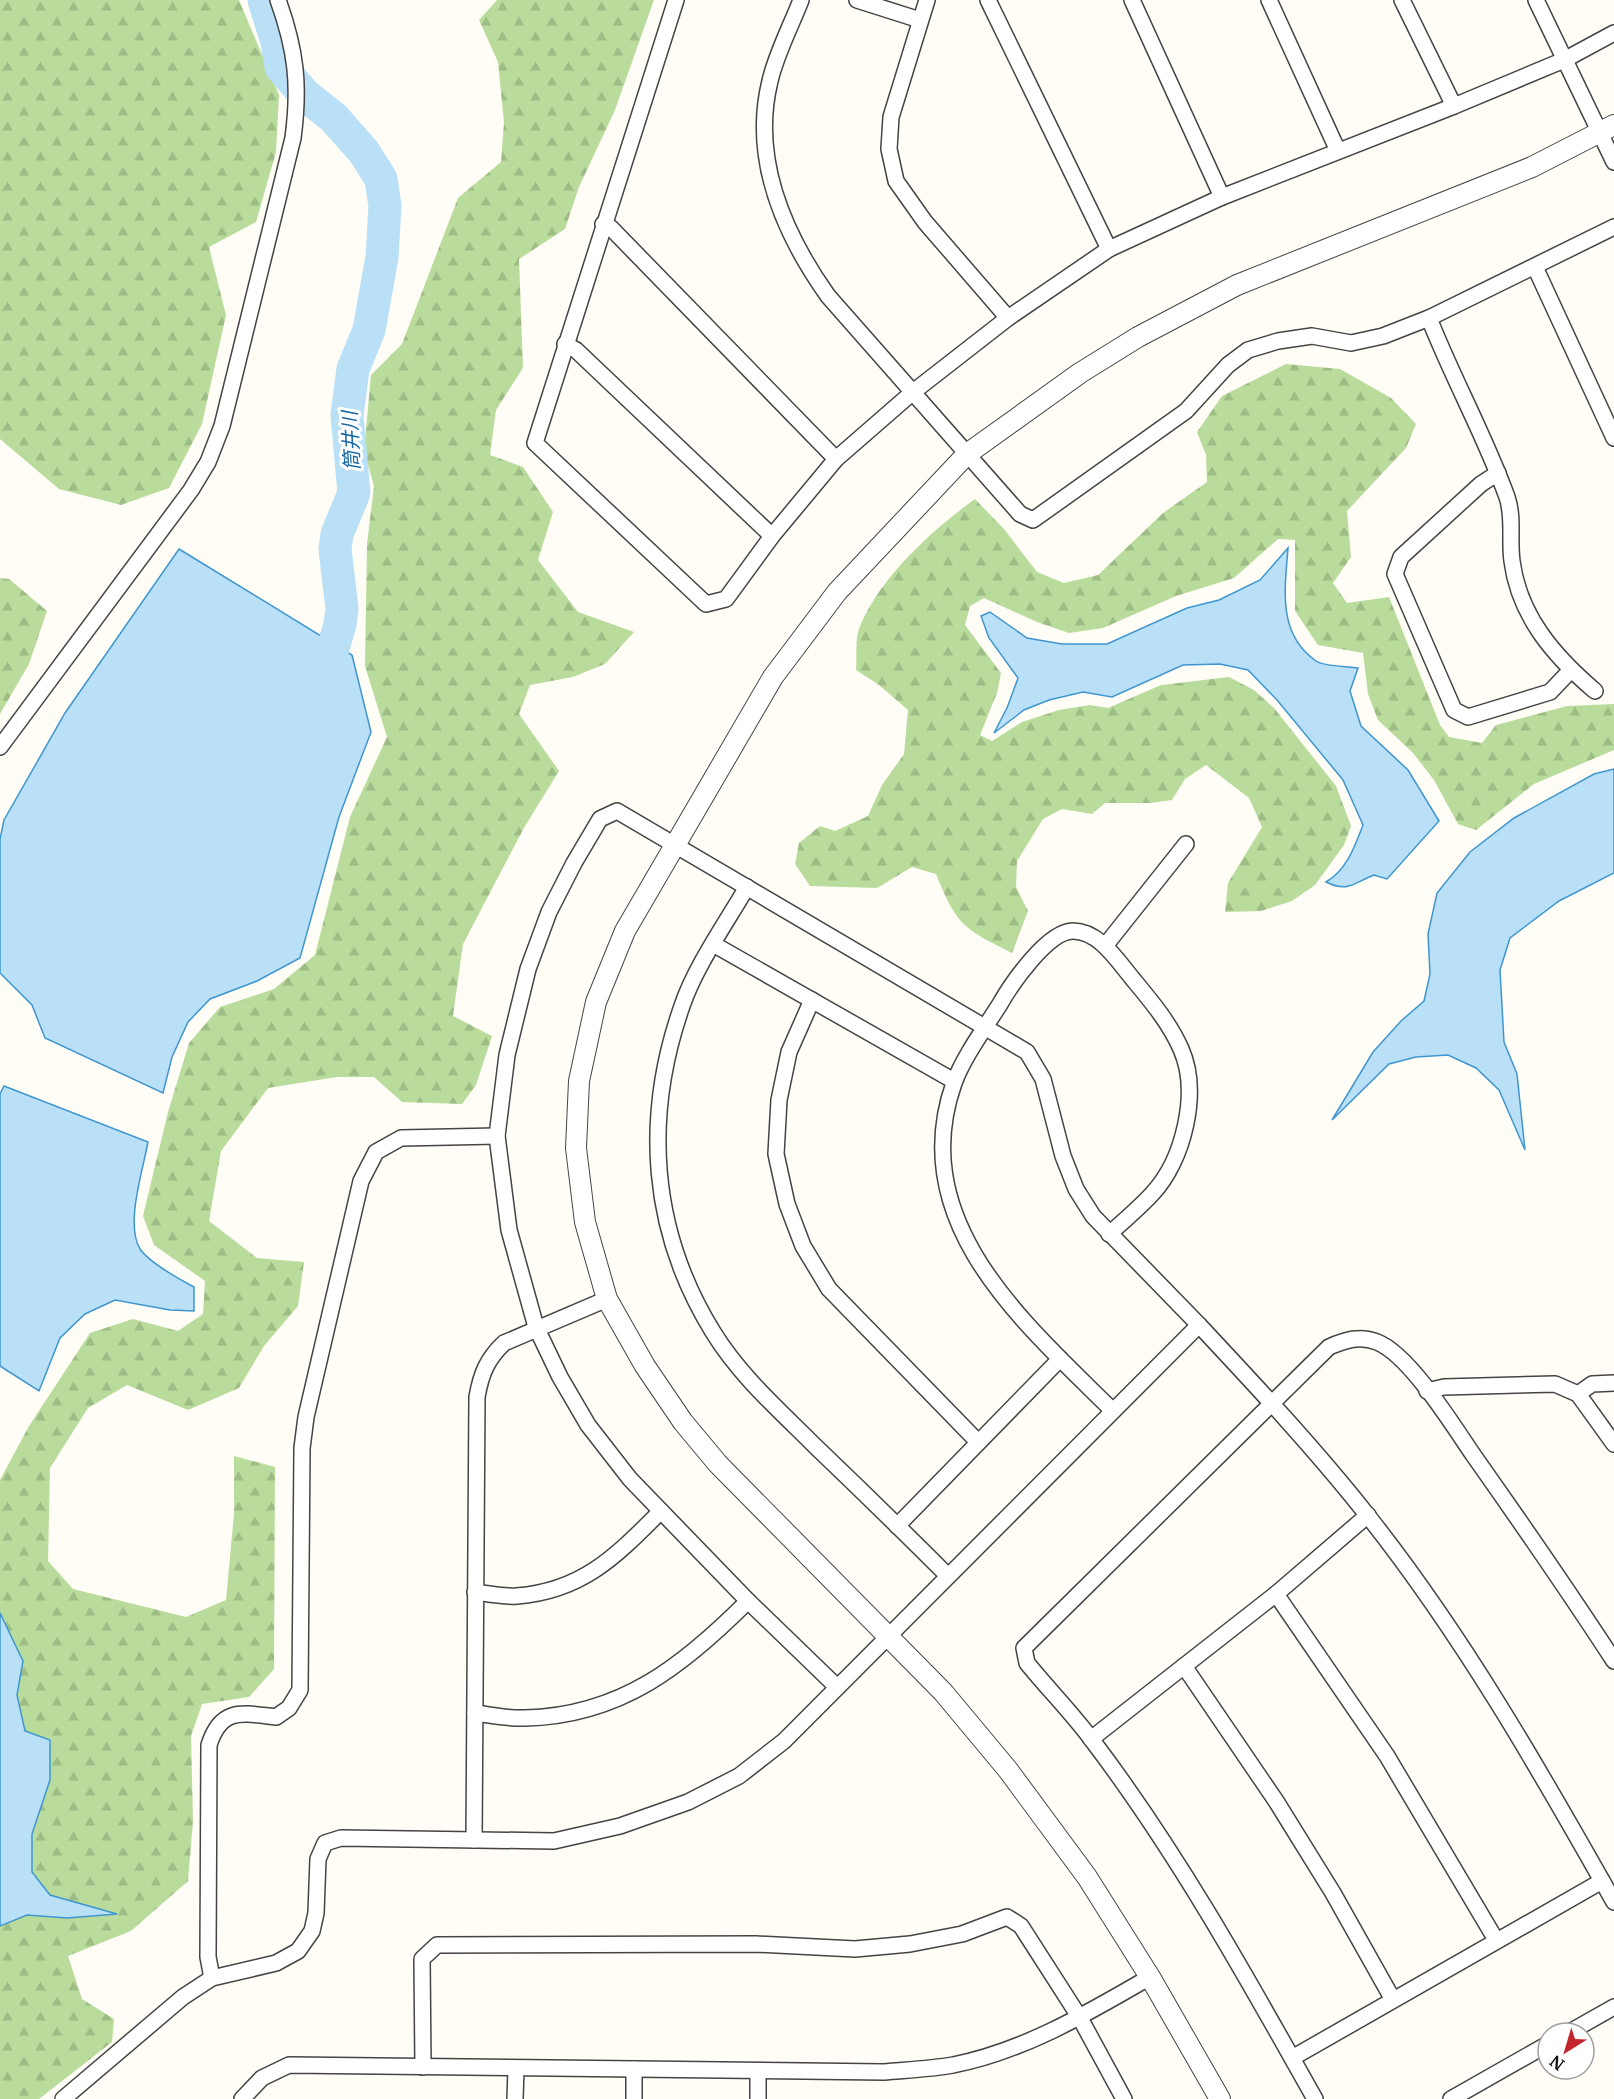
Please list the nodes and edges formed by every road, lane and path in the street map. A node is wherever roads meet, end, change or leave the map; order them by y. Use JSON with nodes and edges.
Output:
{"nodes":[{"id":1,"x":278,"y":0,"type":"edge"},
{"id":2,"x":676,"y":0,"type":"edge"},
{"id":3,"x":801,"y":0,"type":"edge"},
{"id":4,"x":857,"y":0,"type":"edge"},
{"id":5,"x":927,"y":0,"type":"edge"},
{"id":6,"x":988,"y":0,"type":"edge"},
{"id":7,"x":1132,"y":0,"type":"edge"},
{"id":8,"x":1269,"y":0,"type":"edge"},
{"id":9,"x":1402,"y":0,"type":"edge"},
{"id":10,"x":1536,"y":0,"type":"edge"},
{"id":11,"x":921,"y":20,"type":"junction"},
{"id":12,"x":1614,"y":33,"type":"edge"},
{"id":13,"x":1564,"y":60,"type":"junction"},
{"id":14,"x":1454,"y":106,"type":"junction"},
{"id":15,"x":1607,"y":128,"type":"edge"},
{"id":16,"x":1338,"y":151,"type":"junction"},
{"id":17,"x":1614,"y":162,"type":"edge"},
{"id":18,"x":1222,"y":197,"type":"junction"},
{"id":19,"x":603,"y":224,"type":"junction"},
{"id":20,"x":1614,"y":227,"type":"edge"},
{"id":21,"x":1109,"y":249,"type":"junction"},
{"id":22,"x":1535,"y":267,"type":"junction"},
{"id":23,"x":1008,"y":318,"type":"junction"},
{"id":24,"x":1429,"y":318,"type":"junction"},
{"id":25,"x":564,"y":344,"type":"junction"},
{"id":26,"x":913,"y":392,"type":"junction"},
{"id":27,"x":1614,"y":438,"type":"edge"},
{"id":28,"x":967,"y":454,"type":"junction"},
{"id":29,"x":836,"y":459,"type":"junction"},
{"id":30,"x":1498,"y":473,"type":"junction"},
{"id":31,"x":772,"y":536,"type":"junction"},
{"id":32,"x":1571,"y":670,"type":"junction"},
{"id":33,"x":1595,"y":691,"type":"dead end"},
{"id":34,"x":0,"y":747,"type":"edge"},
{"id":35,"x":1186,"y":844,"type":"dead end"},
{"id":36,"x":674,"y":845,"type":"junction"},
{"id":37,"x":747,"y":887,"type":"junction"},
{"id":38,"x":713,"y":944,"type":"junction"},
{"id":39,"x":1105,"y":946,"type":"junction"},
{"id":40,"x":812,"y":1000,"type":"junction"},
{"id":41,"x":986,"y":1026,"type":"junction"},
{"id":42,"x":954,"y":1082,"type":"junction"},
{"id":43,"x":497,"y":1136,"type":"junction"},
{"id":44,"x":1109,"y":1234,"type":"junction"},
{"id":45,"x":607,"y":1299,"type":"junction"},
{"id":46,"x":1199,"y":1325,"type":"junction"},
{"id":47,"x":536,"y":1327,"type":"junction"},
{"id":48,"x":1060,"y":1359,"type":"junction"},
{"id":49,"x":1614,"y":1383,"type":"edge"},
{"id":50,"x":1427,"y":1391,"type":"junction"},
{"id":51,"x":1578,"y":1394,"type":"junction"},
{"id":52,"x":1271,"y":1403,"type":"junction"},
{"id":53,"x":1112,"y":1410,"type":"junction"},
{"id":54,"x":978,"y":1442,"type":"junction"},
{"id":55,"x":1614,"y":1444,"type":"edge"},
{"id":56,"x":661,"y":1511,"type":"junction"},
{"id":57,"x":1368,"y":1515,"type":"junction"},
{"id":58,"x":897,"y":1526,"type":"junction"},
{"id":59,"x":948,"y":1576,"type":"junction"},
{"id":60,"x":475,"y":1592,"type":"junction"},
{"id":61,"x":1276,"y":1594,"type":"junction"},
{"id":62,"x":748,"y":1601,"type":"junction"},
{"id":63,"x":890,"y":1636,"type":"junction"},
{"id":64,"x":1614,"y":1661,"type":"edge"},
{"id":65,"x":1184,"y":1666,"type":"junction"},
{"id":66,"x":837,"y":1687,"type":"junction"},
{"id":67,"x":475,"y":1713,"type":"junction"},
{"id":68,"x":1091,"y":1738,"type":"junction"},
{"id":69,"x":474,"y":1840,"type":"junction"},
{"id":70,"x":1602,"y":1881,"type":"junction"},
{"id":71,"x":1614,"y":1902,"type":"edge"},
{"id":72,"x":1496,"y":1940,"type":"junction"},
{"id":73,"x":1150,"y":1977,"type":"junction"},
{"id":74,"x":212,"y":1978,"type":"junction"},
{"id":75,"x":1392,"y":1998,"type":"junction"},
{"id":76,"x":1614,"y":2007,"type":"edge"},
{"id":77,"x":1080,"y":2018,"type":"junction"},
{"id":78,"x":1589,"y":2021,"type":"edge"},
{"id":79,"x":1536,"y":2051,"type":"edge"},
{"id":80,"x":1292,"y":2058,"type":"junction"},
{"id":81,"x":423,"y":2067,"type":"junction"},
{"id":82,"x":516,"y":2069,"type":"junction"},
{"id":83,"x":634,"y":2069,"type":"junction"},
{"id":84,"x":758,"y":2070,"type":"junction"},
{"id":85,"x":63,"y":2099,"type":"edge"},
{"id":86,"x":242,"y":2099,"type":"edge"},
{"id":87,"x":515,"y":2099,"type":"edge"},
{"id":88,"x":634,"y":2099,"type":"edge"},
{"id":89,"x":758,"y":2099,"type":"edge"},
{"id":90,"x":1124,"y":2099,"type":"edge"},
{"id":91,"x":1220,"y":2099,"type":"edge"},
{"id":92,"x":1315,"y":2099,"type":"edge"},
{"id":93,"x":1451,"y":2099,"type":"edge"}],
"edges":[{"from":1,"to":34,"type":"street"},
{"from":2,"to":19,"type":"street"},
{"from":3,"to":26,"type":"street"},
{"from":4,"to":11,"type":"street"},
{"from":5,"to":11,"type":"street"},
{"from":6,"to":21,"type":"street"},
{"from":7,"to":18,"type":"street"},
{"from":8,"to":16,"type":"street"},
{"from":9,"to":14,"type":"street"},
{"from":10,"to":13,"type":"street"},
{"from":11,"to":23,"type":"street"},
{"from":12,"to":13,"type":"street"},
{"from":13,"to":14,"type":"street"},
{"from":13,"to":15,"type":"street"},
{"from":14,"to":16,"type":"street"},
{"from":15,"to":17,"type":"street"},
{"from":15,"to":28,"type":"street"},
{"from":16,"to":18,"type":"street"},
{"from":18,"to":21,"type":"street"},
{"from":19,"to":25,"type":"street"},
{"from":19,"to":29,"type":"street"},
{"from":20,"to":22,"type":"street"},
{"from":21,"to":23,"type":"street"},
{"from":22,"to":24,"type":"street"},
{"from":22,"to":27,"type":"street"},
{"from":23,"to":26,"type":"street"},
{"from":24,"to":28,"type":"street"},
{"from":24,"to":30,"type":"street"},
{"from":25,"to":31,"type":"street"},
{"from":25,"to":31,"type":"street"},
{"from":26,"to":28,"type":"street"},
{"from":26,"to":29,"type":"street"},
{"from":28,"to":36,"type":"street"},
{"from":29,"to":31,"type":"street"},
{"from":30,"to":32,"type":"street"},
{"from":30,"to":32,"type":"street"},
{"from":32,"to":33,"type":"street"},
{"from":35,"to":39,"type":"street"},
{"from":36,"to":37,"type":"street"},
{"from":36,"to":43,"type":"street"},
{"from":36,"to":45,"type":"street"},
{"from":37,"to":38,"type":"street"},
{"from":37,"to":41,"type":"street"},
{"from":38,"to":40,"type":"street"},
{"from":38,"to":58,"type":"street"},
{"from":39,"to":41,"type":"street"},
{"from":39,"to":44,"type":"street"},
{"from":40,"to":42,"type":"street"},
{"from":40,"to":54,"type":"street"},
{"from":41,"to":42,"type":"street"},
{"from":41,"to":44,"type":"street"},
{"from":42,"to":48,"type":"street"},
{"from":43,"to":47,"type":"street"},
{"from":43,"to":74,"type":"street"},
{"from":44,"to":46,"type":"street"},
{"from":45,"to":47,"type":"street"},
{"from":45,"to":63,"type":"street"},
{"from":46,"to":52,"type":"street"},
{"from":46,"to":53,"type":"street"},
{"from":47,"to":56,"type":"street"},
{"from":47,"to":60,"type":"street"},
{"from":48,"to":53,"type":"street"},
{"from":48,"to":54,"type":"street"},
{"from":49,"to":51,"type":"street"},
{"from":50,"to":51,"type":"street"},
{"from":50,"to":52,"type":"street"},
{"from":50,"to":64,"type":"street"},
{"from":51,"to":55,"type":"street"},
{"from":52,"to":57,"type":"street"},
{"from":52,"to":68,"type":"street"},
{"from":53,"to":59,"type":"street"},
{"from":54,"to":58,"type":"street"},
{"from":56,"to":60,"type":"street"},
{"from":56,"to":62,"type":"street"},
{"from":57,"to":61,"type":"street"},
{"from":57,"to":70,"type":"street"},
{"from":58,"to":59,"type":"street"},
{"from":59,"to":63,"type":"street"},
{"from":60,"to":67,"type":"street"},
{"from":61,"to":65,"type":"street"},
{"from":61,"to":72,"type":"street"},
{"from":62,"to":66,"type":"street"},
{"from":62,"to":67,"type":"street"},
{"from":63,"to":66,"type":"street"},
{"from":63,"to":73,"type":"street"},
{"from":65,"to":68,"type":"street"},
{"from":65,"to":75,"type":"street"},
{"from":66,"to":69,"type":"street"},
{"from":67,"to":69,"type":"street"},
{"from":68,"to":80,"type":"street"},
{"from":69,"to":74,"type":"street"},
{"from":70,"to":71,"type":"street"},
{"from":70,"to":72,"type":"street"},
{"from":72,"to":75,"type":"street"},
{"from":73,"to":77,"type":"street"},
{"from":73,"to":91,"type":"street"},
{"from":74,"to":85,"type":"street"},
{"from":75,"to":80,"type":"street"},
{"from":76,"to":78,"type":"street"},
{"from":77,"to":81,"type":"street"},
{"from":77,"to":84,"type":"street"},
{"from":77,"to":90,"type":"street"},
{"from":79,"to":93,"type":"street"},
{"from":80,"to":92,"type":"street"},
{"from":81,"to":82,"type":"street"},
{"from":81,"to":86,"type":"street"},
{"from":82,"to":83,"type":"street"},
{"from":82,"to":87,"type":"street"},
{"from":83,"to":84,"type":"street"},
{"from":83,"to":88,"type":"street"},
{"from":84,"to":89,"type":"street"}]}
